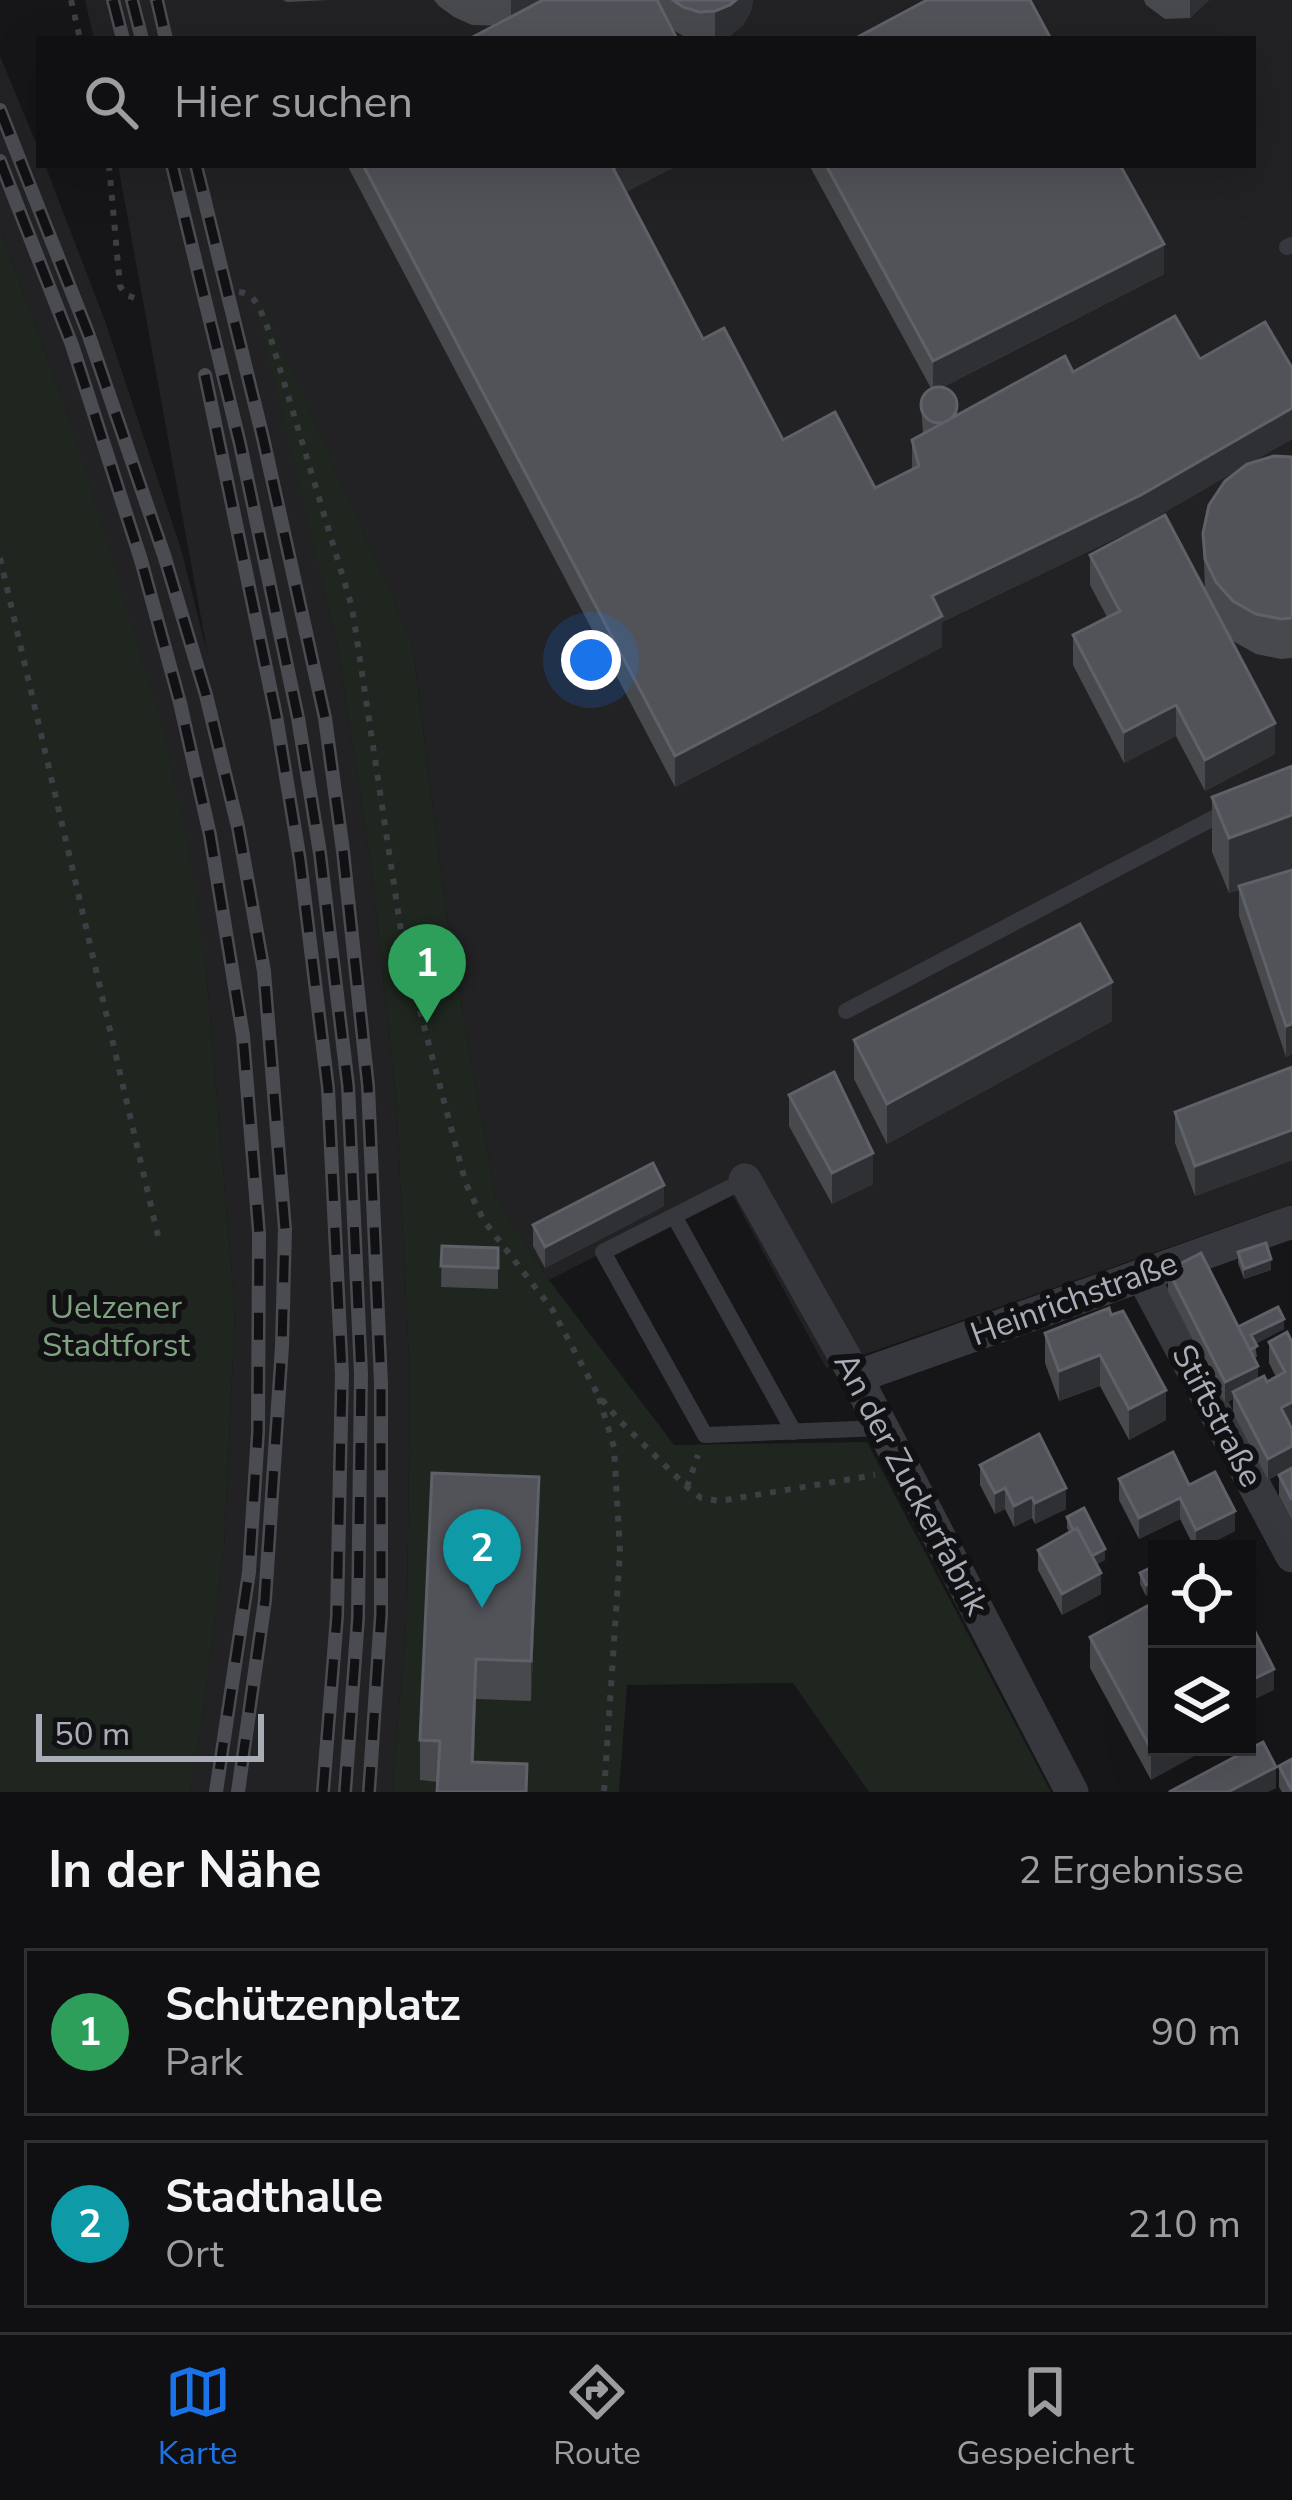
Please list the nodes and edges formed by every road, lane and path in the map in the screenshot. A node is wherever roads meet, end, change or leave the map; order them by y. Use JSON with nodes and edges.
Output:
{"nodes":[{"id":1,"x":71,"y":0,"type":"edge"},
{"id":2,"x":79,"y":36,"type":"edge"},
{"id":3,"x":109,"y":168,"type":"edge"},
{"id":4,"x":239,"y":292,"type":"dead end"},
{"id":5,"x":138,"y":299,"type":"dead end"},
{"id":6,"x":0,"y":558,"type":"edge"},
{"id":7,"x":1252,"y":798,"type":"edge"},
{"id":8,"x":846,"y":1011,"type":"dead end"},
{"id":9,"x":745,"y":1180,"type":"joint"},
{"id":10,"x":674,"y":1216,"type":"junction"},
{"id":11,"x":1292,"y":1222,"type":"edge"},
{"id":12,"x":158,"y":1236,"type":"dead end"},
{"id":13,"x":1142,"y":1275,"type":"junction"},
{"id":14,"x":856,"y":1377,"type":"junction"},
{"id":15,"x":598,"y":1395,"type":"junction"},
{"id":16,"x":883,"y":1428,"type":"junction"},
{"id":17,"x":794,"y":1432,"type":"junction"},
{"id":18,"x":705,"y":1435,"type":"junction"},
{"id":19,"x":904,"y":1471,"type":"junction"},
{"id":20,"x":687,"y":1487,"type":"junction"},
{"id":21,"x":1292,"y":1556,"type":"edge"},
{"id":22,"x":604,"y":1792,"type":"edge"},
{"id":23,"x":1072,"y":1792,"type":"edge"}],
"edges":[{"from":1,"to":2,"type":"path"},
{"from":3,"to":5,"type":"path"},
{"from":4,"to":15,"type":"path"},
{"from":6,"to":12,"type":"path"},
{"from":7,"to":8,"type":"lane"},
{"from":9,"to":10,"type":"lane"},
{"from":9,"to":14,"type":"street","name":"An der Zuckerfabrik"},
{"from":10,"to":17,"type":"lane"},
{"from":10,"to":18,"type":"lane"},
{"from":11,"to":13,"type":"street","name":"Heinrichstraße"},
{"from":13,"to":14,"type":"street","name":"Heinrichstraße"},
{"from":13,"to":21,"type":"street","name":"Stiftstraße"},
{"from":14,"to":16,"type":"street","name":"An der Zuckerfabrik"},
{"from":15,"to":20,"type":"path"},
{"from":15,"to":22,"type":"path"},
{"from":16,"to":17,"type":"lane"},
{"from":16,"to":19,"type":"street","name":"An der Zuckerfabrik"},
{"from":17,"to":18,"type":"lane"},
{"from":18,"to":20,"type":"path"},
{"from":19,"to":20,"type":"path"},
{"from":19,"to":23,"type":"street","name":"An der Zuckerfabrik"}]}
